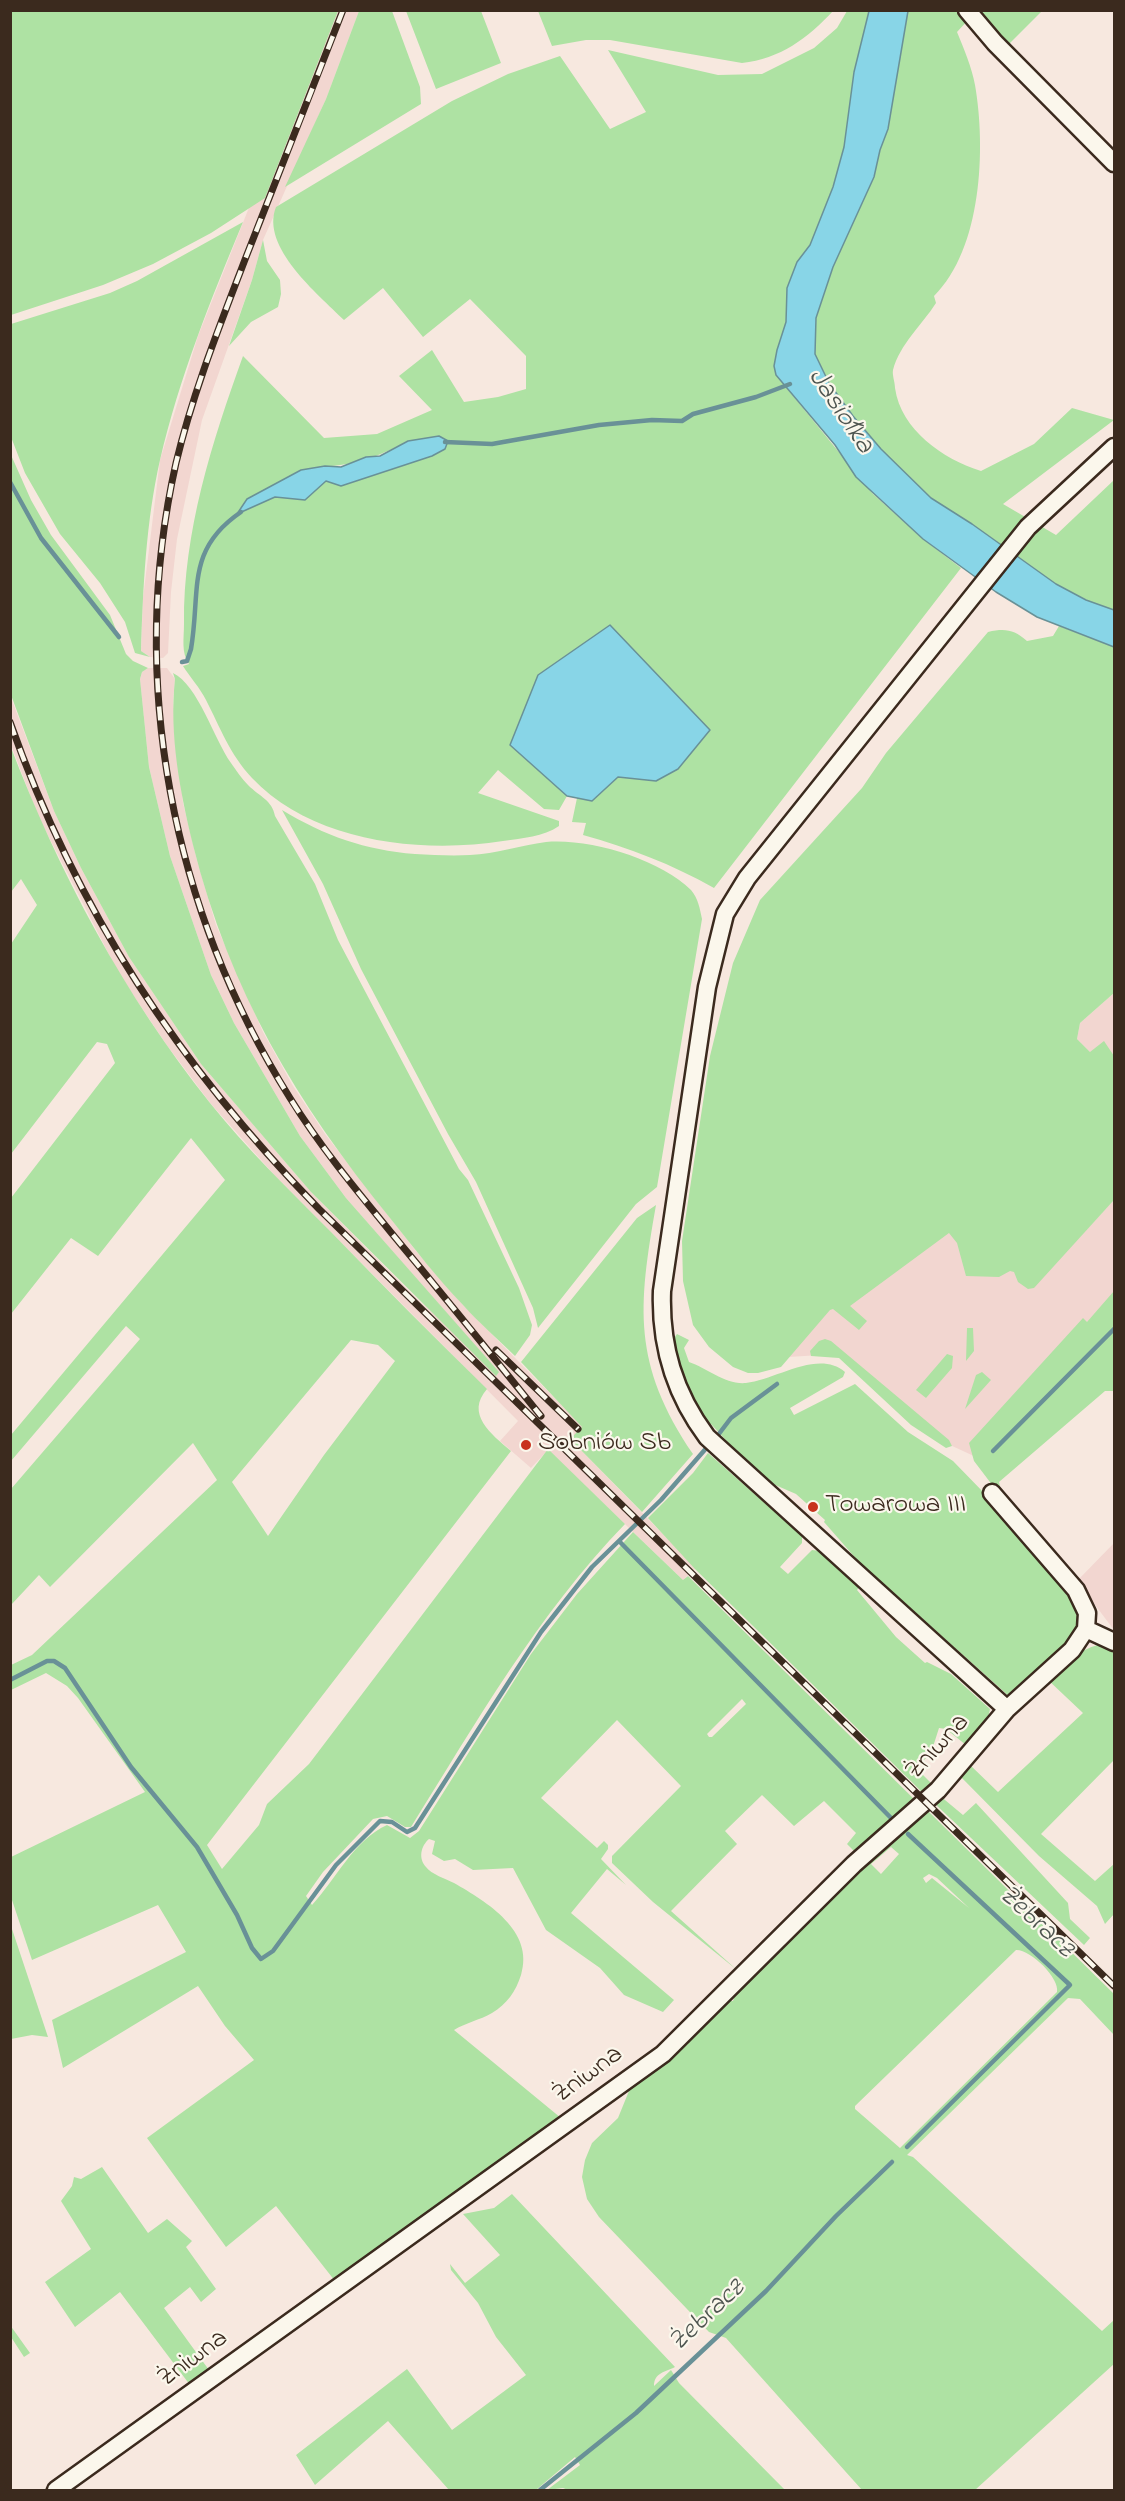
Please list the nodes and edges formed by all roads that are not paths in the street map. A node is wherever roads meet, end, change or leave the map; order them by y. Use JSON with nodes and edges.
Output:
{"nodes":[{"id":1,"x":966,"y":10,"type":"edge"},
{"id":2,"x":1114,"y":163,"type":"edge"},
{"id":3,"x":1114,"y":447,"type":"edge"},
{"id":4,"x":992,"y":1493,"type":"dead end"},
{"id":5,"x":1086,"y":1629,"type":"junction"},
{"id":6,"x":1114,"y":1642,"type":"edge"},
{"id":7,"x":1007,"y":1709,"type":"junction"},
{"id":8,"x":56,"y":2490,"type":"edge"}],
"edges":[{"from":1,"to":2,"type":"street"},
{"from":3,"to":7,"type":"street"},
{"from":4,"to":5,"type":"street"},
{"from":5,"to":6,"type":"street"},
{"from":5,"to":7,"type":"street","name":"Żniwna"},
{"from":7,"to":8,"type":"street","name":"Żniwna"}]}
